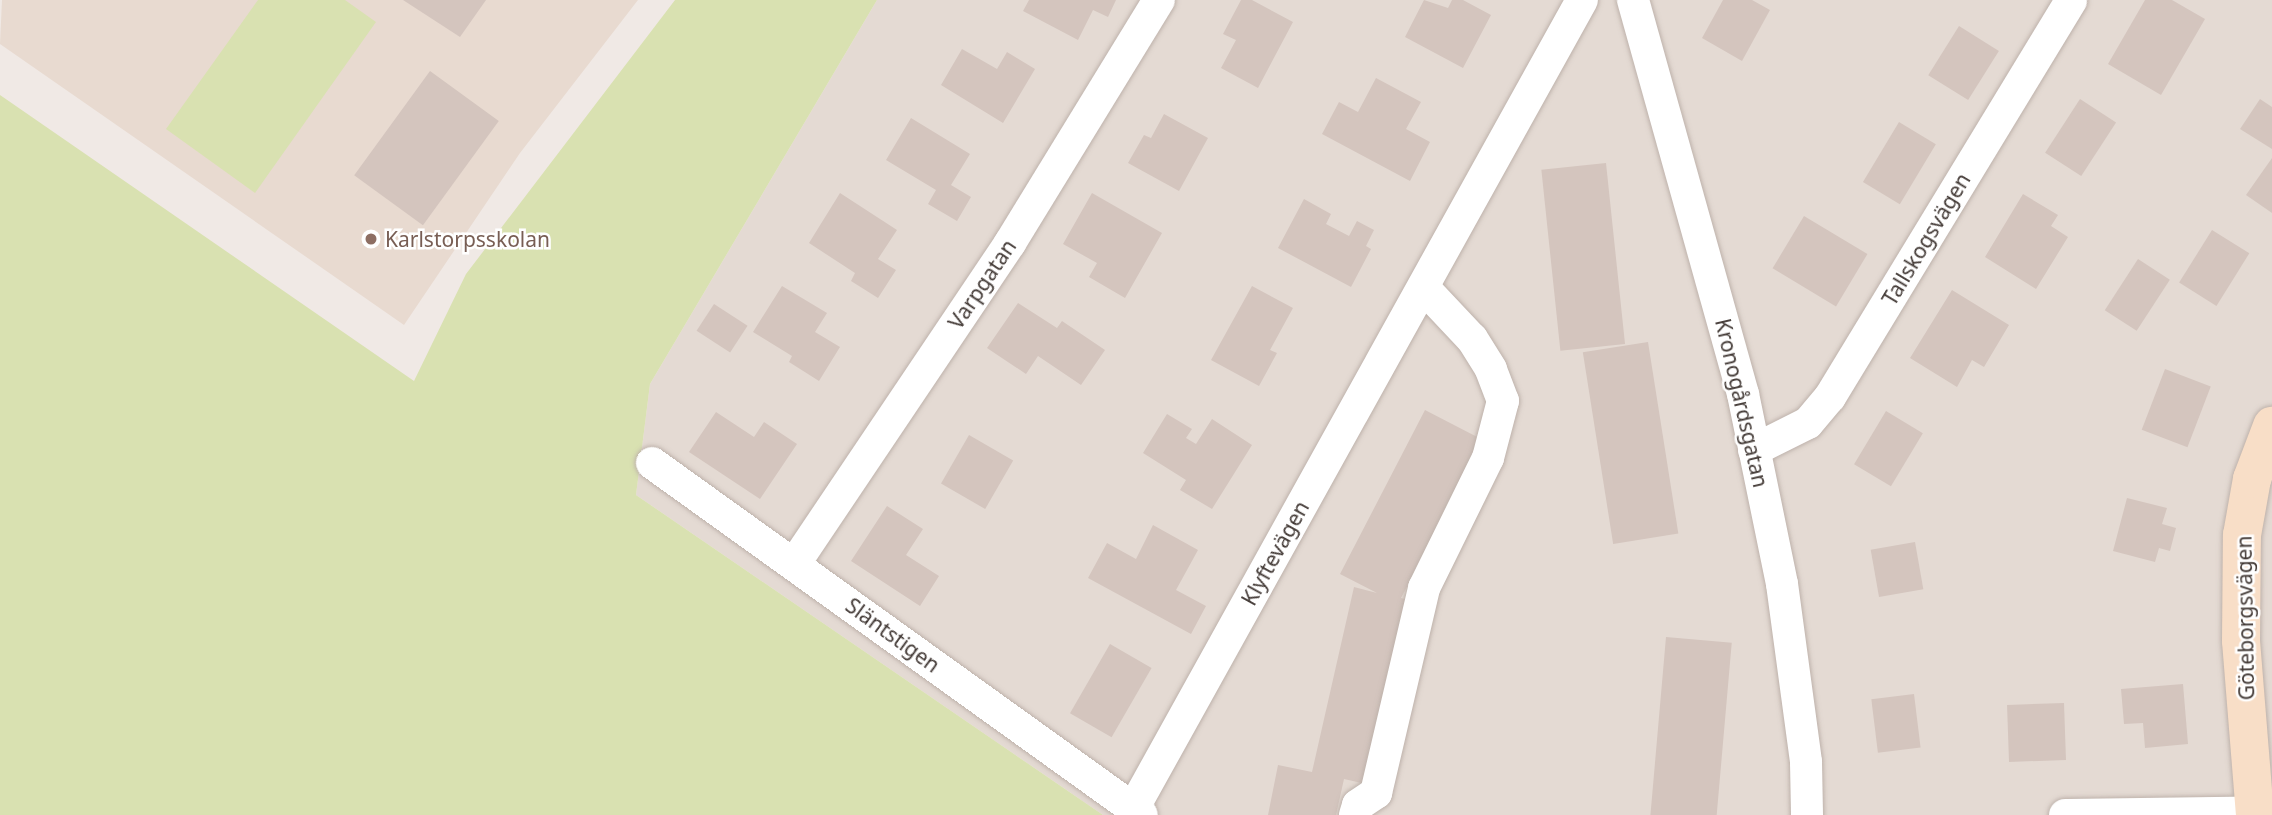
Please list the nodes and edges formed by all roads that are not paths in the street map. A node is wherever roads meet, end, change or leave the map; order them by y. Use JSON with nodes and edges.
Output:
{"nodes":[{"id":1,"x":1159,"y":0,"type":"edge"},
{"id":2,"x":1582,"y":0,"type":"edge"},
{"id":3,"x":1633,"y":0,"type":"edge"},
{"id":4,"x":2071,"y":0,"type":"edge"},
{"id":5,"x":1423,"y":287,"type":"junction"},
{"id":6,"x":2272,"y":426,"type":"edge"},
{"id":7,"x":1754,"y":450,"type":"junction"},
{"id":8,"x":652,"y":463,"type":"dead end"},
{"id":9,"x":795,"y":563,"type":"junction"},
{"id":10,"x":1137,"y":812,"type":"edge"},
{"id":11,"x":2261,"y":812,"type":"edge"},
{"id":12,"x":1356,"y":815,"type":"edge"},
{"id":13,"x":1807,"y":815,"type":"edge"},
{"id":14,"x":2065,"y":815,"type":"edge"}],
"edges":[{"from":1,"to":9,"type":"street","name":"Varpgatan"},
{"from":2,"to":5,"type":"street","name":"Klyftevägen"},
{"from":3,"to":7,"type":"street","name":"Kronogårdsgatan"},
{"from":4,"to":7,"type":"street","name":"Tallskogsvägen"},
{"from":5,"to":10,"type":"street","name":"Klyftevägen"},
{"from":5,"to":12,"type":"street"},
{"from":6,"to":11,"type":"street","name":"Göteborgsvägen"},
{"from":7,"to":13,"type":"street","name":"Kronogårdsgatan"},
{"from":8,"to":9,"type":"street","name":"Släntstigen"},
{"from":9,"to":10,"type":"street","name":"Släntstigen"},
{"from":11,"to":14,"type":"street"}]}
